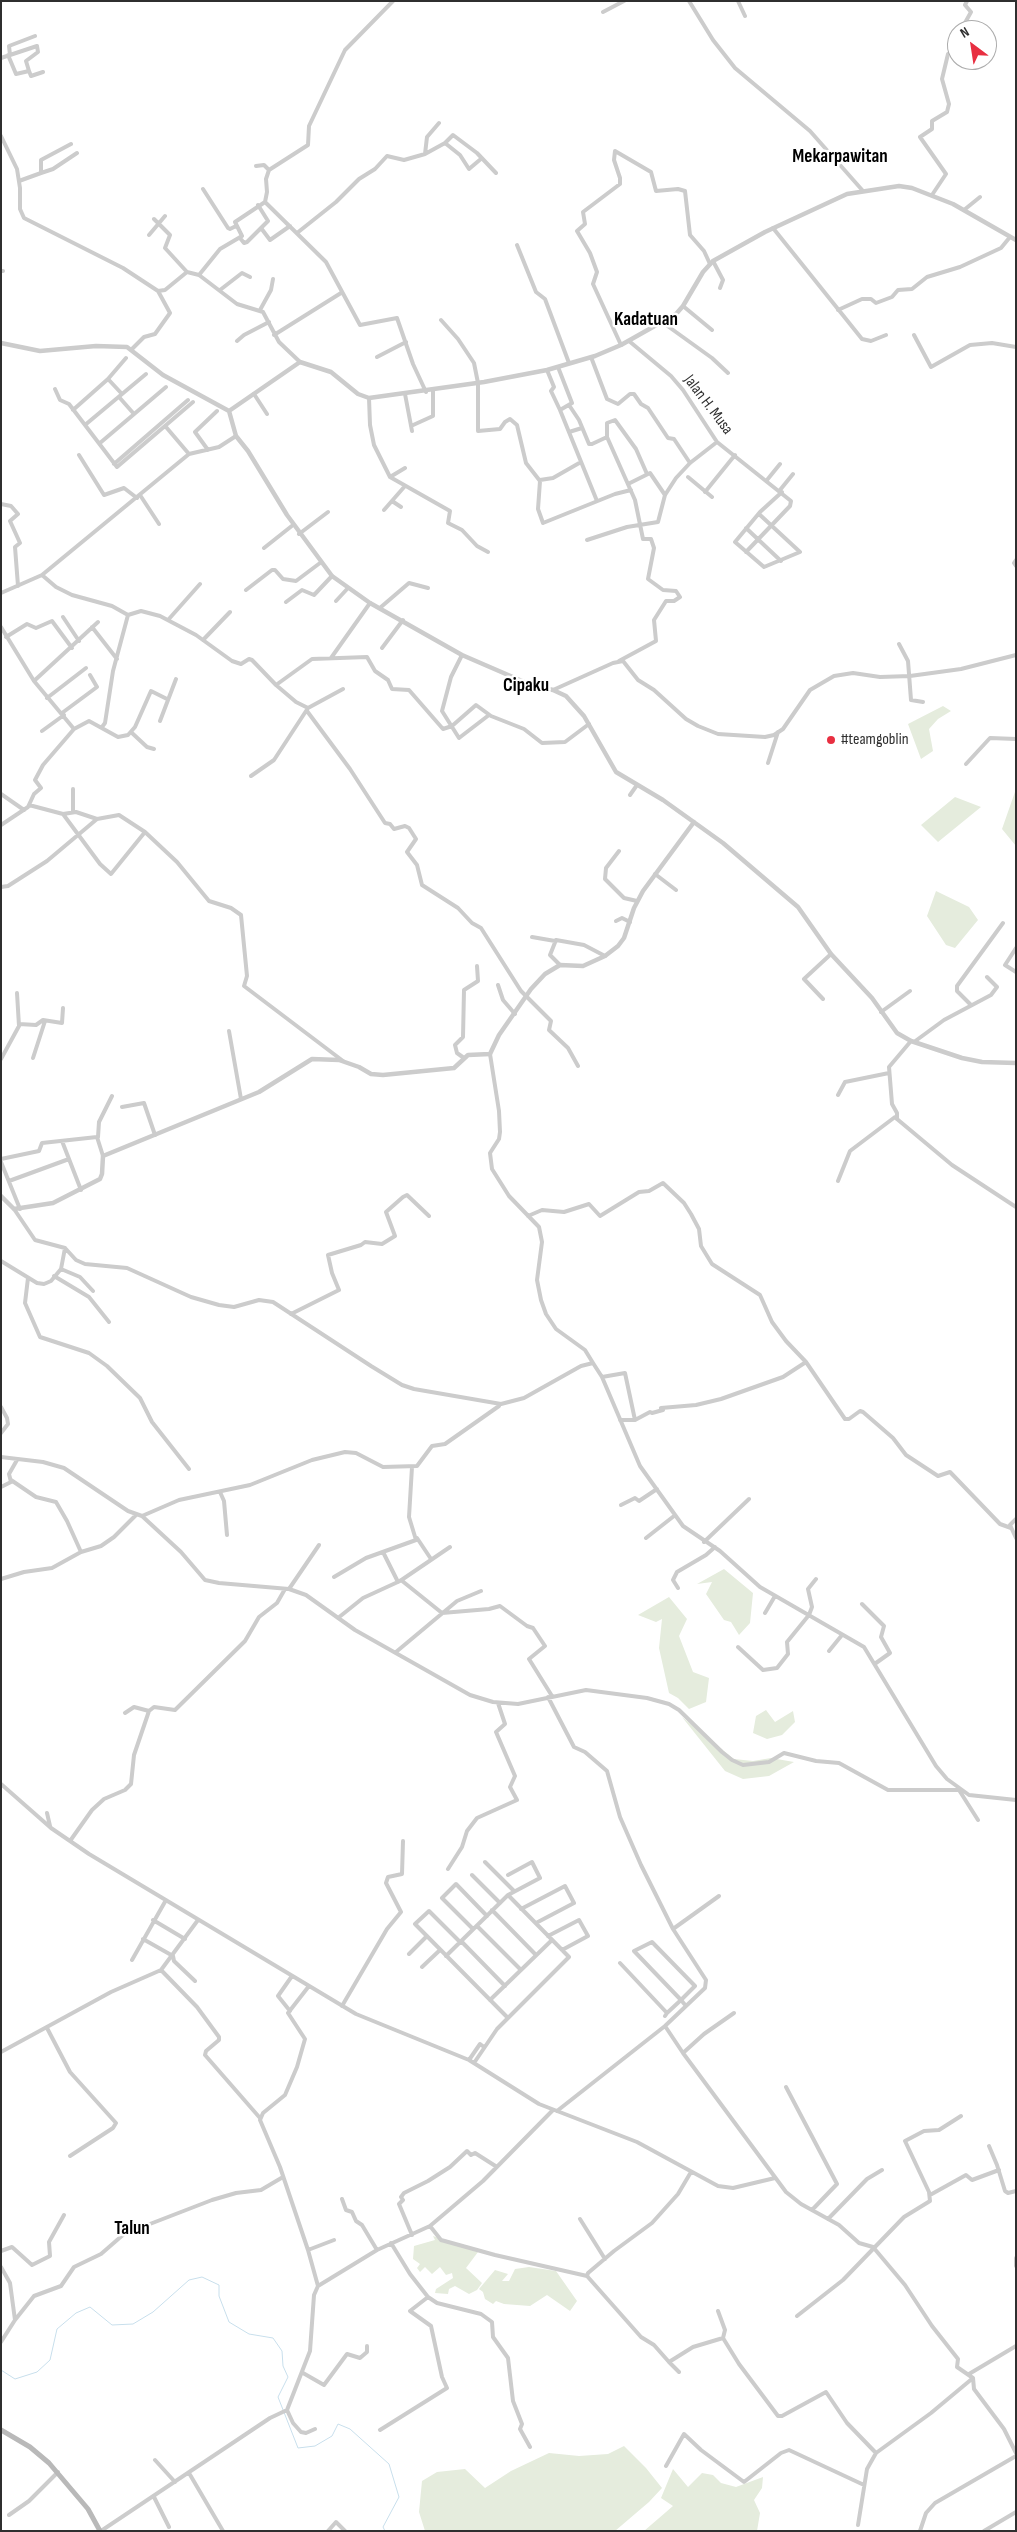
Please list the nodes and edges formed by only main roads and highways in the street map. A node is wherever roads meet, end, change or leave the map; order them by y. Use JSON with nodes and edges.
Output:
{"nodes":[{"id":1,"x":1,"y":2430,"type":"edge"},
{"id":2,"x":101,"y":2531,"type":"edge"}],
"edges":[{"from":1,"to":2,"type":"main road"}]}
